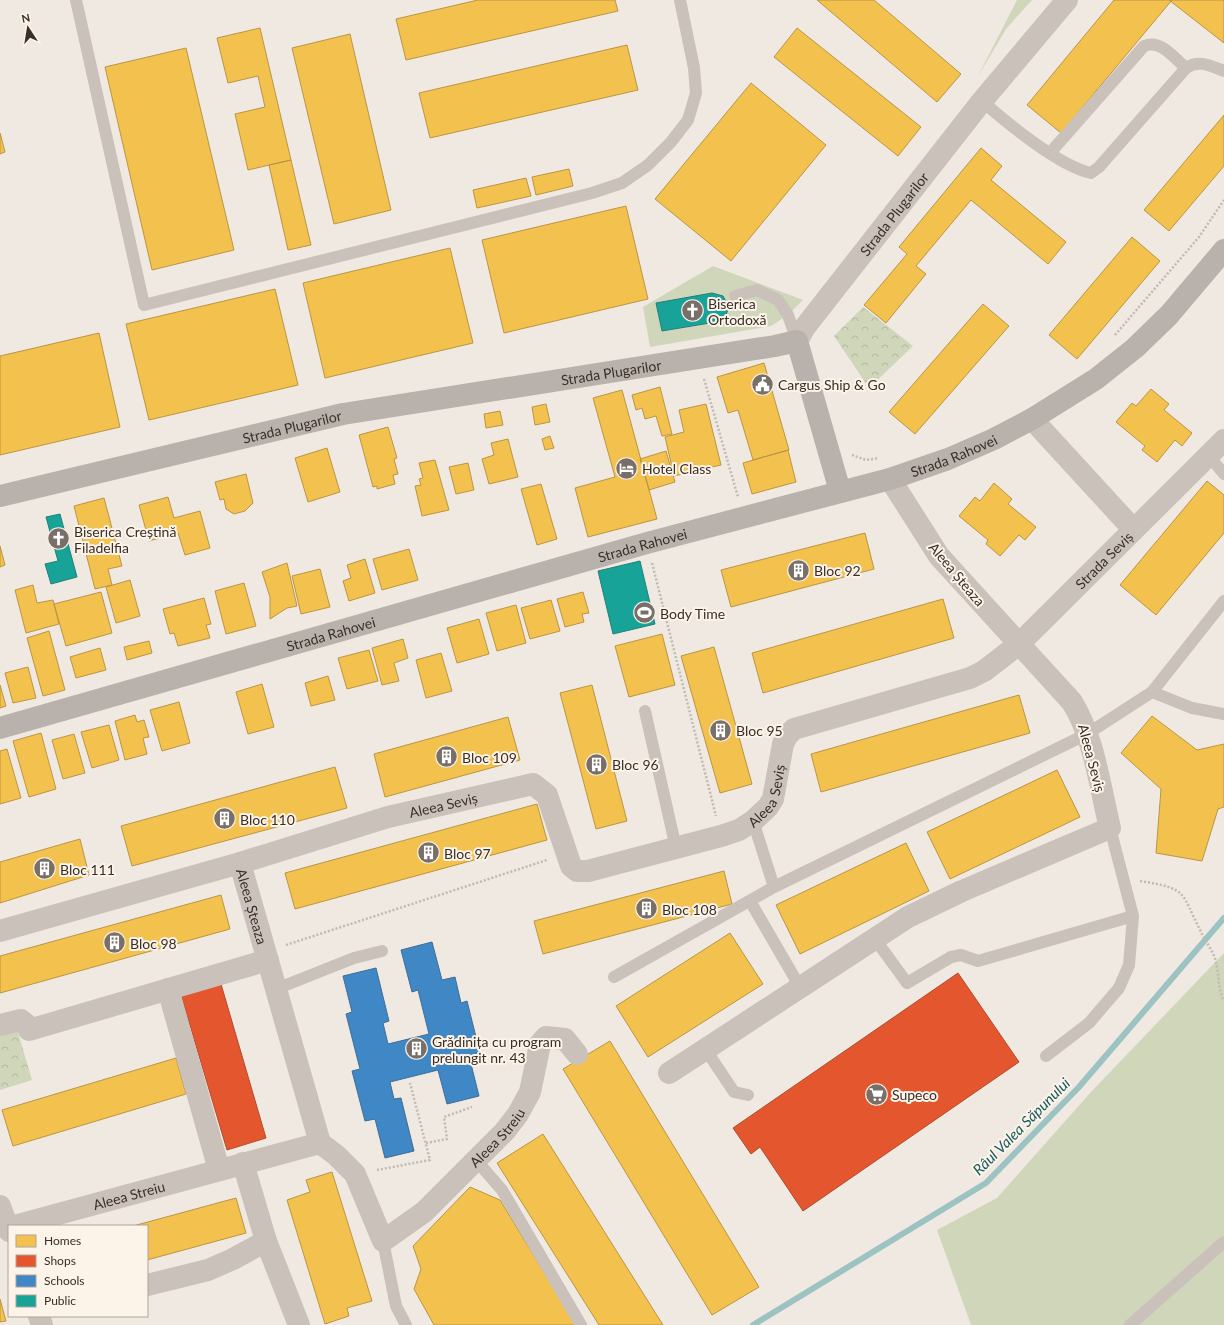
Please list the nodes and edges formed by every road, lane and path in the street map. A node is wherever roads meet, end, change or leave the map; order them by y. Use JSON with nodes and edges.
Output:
{"nodes":[{"id":1,"x":76,"y":0,"type":"edge"},
{"id":2,"x":680,"y":0,"type":"edge"},
{"id":3,"x":1067,"y":0,"type":"edge"},
{"id":4,"x":1186,"y":68,"type":"junction"},
{"id":5,"x":1224,"y":71,"type":"edge"},
{"id":6,"x":982,"y":101,"type":"junction"},
{"id":7,"x":1050,"y":153,"type":"junction"},
{"id":8,"x":1224,"y":200,"type":"edge"},
{"id":9,"x":1224,"y":250,"type":"edge"},
{"id":10,"x":735,"y":296,"type":"dead end"},
{"id":11,"x":1114,"y":336,"type":"dead end"},
{"id":12,"x":797,"y":341,"type":"junction"},
{"id":13,"x":703,"y":372,"type":"dead end"},
{"id":14,"x":1032,"y":419,"type":"junction"},
{"id":15,"x":1224,"y":440,"type":"edge"},
{"id":16,"x":850,"y":448,"type":"dead end"},
{"id":17,"x":1209,"y":456,"type":"junction"},
{"id":18,"x":881,"y":458,"type":"dead end"},
{"id":19,"x":1224,"y":474,"type":"edge"},
{"id":20,"x":890,"y":479,"type":"junction"},
{"id":21,"x":840,"y":491,"type":"junction"},
{"id":22,"x":0,"y":496,"type":"edge"},
{"id":23,"x":738,"y":500,"type":"dead end"},
{"id":24,"x":1133,"y":529,"type":"junction"},
{"id":25,"x":647,"y":543,"type":"junction"},
{"id":26,"x":1224,"y":600,"type":"edge"},
{"id":27,"x":1019,"y":644,"type":"junction"},
{"id":28,"x":1152,"y":692,"type":"junction"},
{"id":29,"x":645,"y":711,"type":"dead end"},
{"id":30,"x":1224,"y":714,"type":"edge"},
{"id":31,"x":0,"y":728,"type":"edge"},
{"id":32,"x":1088,"y":734,"type":"junction"},
{"id":33,"x":753,"y":822,"type":"junction"},
{"id":34,"x":1110,"y":828,"type":"junction"},
{"id":35,"x":721,"y":836,"type":"junction"},
{"id":36,"x":676,"y":848,"type":"junction"},
{"id":37,"x":567,"y":854,"type":"junction"},
{"id":38,"x":240,"y":863,"type":"junction"},
{"id":39,"x":1124,"y":879,"type":"junction"},
{"id":40,"x":774,"y":887,"type":"junction"},
{"id":41,"x":750,"y":901,"type":"junction"},
{"id":42,"x":1133,"y":916,"type":"junction"},
{"id":43,"x":0,"y":931,"type":"edge"},
{"id":44,"x":875,"y":939,"type":"junction"},
{"id":45,"x":382,"y":951,"type":"dead end"},
{"id":46,"x":266,"y":956,"type":"junction"},
{"id":47,"x":614,"y":977,"type":"dead end"},
{"id":48,"x":800,"y":987,"type":"junction"},
{"id":49,"x":168,"y":989,"type":"junction"},
{"id":50,"x":276,"y":989,"type":"junction"},
{"id":51,"x":1224,"y":1001,"type":"edge"},
{"id":52,"x":0,"y":1025,"type":"edge"},
{"id":53,"x":706,"y":1050,"type":"junction"},
{"id":54,"x":577,"y":1054,"type":"dead end"},
{"id":55,"x":1046,"y":1056,"type":"dead end"},
{"id":56,"x":669,"y":1073,"type":"dead end"},
{"id":57,"x":410,"y":1083,"type":"dead end"},
{"id":58,"x":748,"y":1095,"type":"dead end"},
{"id":59,"x":472,"y":1107,"type":"dead end"},
{"id":60,"x":320,"y":1143,"type":"junction"},
{"id":61,"x":426,"y":1143,"type":"junction"},
{"id":62,"x":476,"y":1160,"type":"junction"},
{"id":63,"x":243,"y":1163,"type":"junction"},
{"id":64,"x":219,"y":1170,"type":"junction"},
{"id":65,"x":355,"y":1174,"type":"junction"},
{"id":66,"x":0,"y":1206,"type":"edge"},
{"id":67,"x":19,"y":1225,"type":"edge"},
{"id":68,"x":8,"y":1228,"type":"edge"},
{"id":69,"x":266,"y":1241,"type":"junction"},
{"id":70,"x":383,"y":1241,"type":"junction"},
{"id":71,"x":1224,"y":1242,"type":"edge"},
{"id":72,"x":148,"y":1285,"type":"edge"},
{"id":73,"x":299,"y":1325,"type":"edge"},
{"id":74,"x":406,"y":1325,"type":"edge"},
{"id":75,"x":581,"y":1325,"type":"edge"},
{"id":76,"x":1130,"y":1325,"type":"edge"}],
"edges":[{"from":1,"to":2,"type":"lane"},
{"from":3,"to":6,"type":"street","name":"Strada Plugarilor"},
{"from":4,"to":5,"type":"lane"},
{"from":4,"to":7,"type":"lane"},
{"from":4,"to":7,"type":"lane"},
{"from":6,"to":7,"type":"lane"},
{"from":6,"to":12,"type":"street","name":"Strada Plugarilor"},
{"from":8,"to":11,"type":"path"},
{"from":9,"to":14,"type":"street","name":"Strada Rahovei"},
{"from":10,"to":12,"type":"lane"},
{"from":12,"to":21,"type":"street"},
{"from":12,"to":22,"type":"street","name":"Strada Plugarilor"},
{"from":13,"to":23,"type":"path"},
{"from":14,"to":20,"type":"street","name":"Strada Rahovei"},
{"from":14,"to":24,"type":"street","name":"Strada Seviș"},
{"from":15,"to":17,"type":"street"},
{"from":16,"to":18,"type":"path"},
{"from":17,"to":19,"type":"lane"},
{"from":17,"to":24,"type":"street"},
{"from":20,"to":21,"type":"street","name":"Strada Rahovei"},
{"from":20,"to":27,"type":"street","name":"Aleea Șteaza"},
{"from":21,"to":25,"type":"street","name":"Strada Rahovei"},
{"from":24,"to":27,"type":"street","name":"Strada Seviș"},
{"from":25,"to":31,"type":"street","name":"Strada Rahovei"},
{"from":25,"to":35,"type":"path"},
{"from":26,"to":28,"type":"lane"},
{"from":27,"to":32,"type":"street","name":"Aleea Seviș"},
{"from":27,"to":33,"type":"street","name":"Aleea Seviș"},
{"from":28,"to":30,"type":"lane"},
{"from":28,"to":32,"type":"lane"},
{"from":29,"to":36,"type":"lane"},
{"from":32,"to":34,"type":"street","name":"Aleea Seviș"},
{"from":32,"to":40,"type":"lane"},
{"from":33,"to":35,"type":"street","name":"Aleea Seviș"},
{"from":33,"to":40,"type":"lane"},
{"from":34,"to":39,"type":"lane","name":"Aleea Seviș"},
{"from":34,"to":44,"type":"street"},
{"from":35,"to":36,"type":"street","name":"Aleea Seviș"},
{"from":36,"to":37,"type":"street","name":"Aleea Seviș"},
{"from":37,"to":38,"type":"street","name":"Aleea Seviș"},
{"from":37,"to":46,"type":"path"},
{"from":38,"to":43,"type":"street","name":"Aleea Șteaza"},
{"from":38,"to":46,"type":"street","name":"Aleea Șteaza"},
{"from":39,"to":42,"type":"lane","name":"Aleea Seviș"},
{"from":39,"to":51,"type":"path"},
{"from":40,"to":41,"type":"lane"},
{"from":41,"to":47,"type":"lane"},
{"from":41,"to":48,"type":"lane"},
{"from":42,"to":44,"type":"lane"},
{"from":42,"to":55,"type":"lane","name":"Aleea Seviș"},
{"from":44,"to":48,"type":"street"},
{"from":45,"to":50,"type":"lane"},
{"from":46,"to":49,"type":"street"},
{"from":46,"to":50,"type":"street","name":"Aleea Șteaza"},
{"from":48,"to":53,"type":"street"},
{"from":49,"to":52,"type":"street"},
{"from":49,"to":64,"type":"street"},
{"from":50,"to":60,"type":"street","name":"Aleea Șteaza"},
{"from":53,"to":56,"type":"street"},
{"from":53,"to":58,"type":"lane"},
{"from":54,"to":62,"type":"street","name":"Aleea Streiu"},
{"from":57,"to":61,"type":"path"},
{"from":59,"to":61,"type":"path"},
{"from":60,"to":63,"type":"street","name":"Aleea Streiu"},
{"from":60,"to":65,"type":"street"},
{"from":61,"to":65,"type":"path"},
{"from":62,"to":70,"type":"street","name":"Aleea Streiu"},
{"from":62,"to":75,"type":"lane"},
{"from":63,"to":64,"type":"street","name":"Aleea Streiu"},
{"from":63,"to":69,"type":"street"},
{"from":64,"to":67,"type":"street","name":"Aleea Streiu"},
{"from":65,"to":70,"type":"street"},
{"from":66,"to":68,"type":"street","name":"Aleea Streiu"},
{"from":69,"to":72,"type":"street"},
{"from":69,"to":73,"type":"street"},
{"from":70,"to":74,"type":"lane"},
{"from":71,"to":76,"type":"lane"}]}
